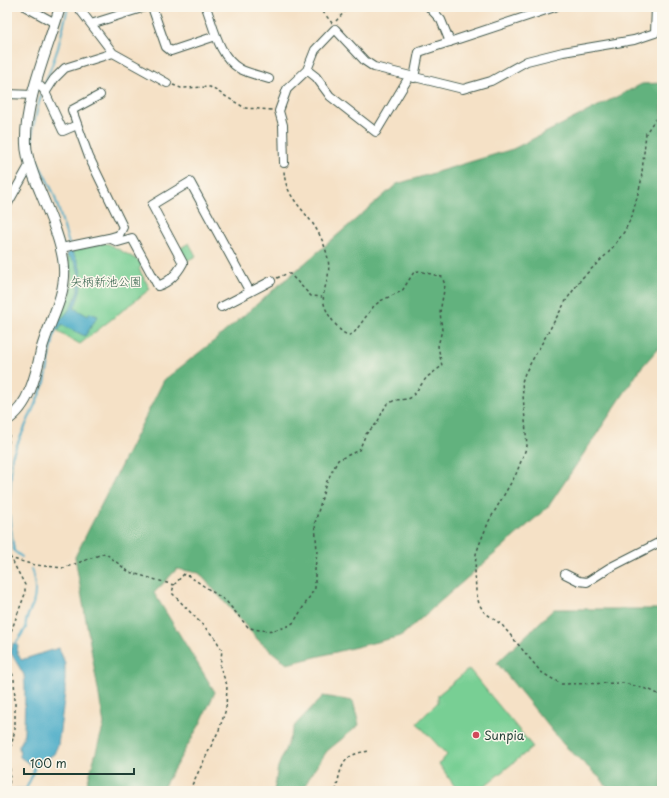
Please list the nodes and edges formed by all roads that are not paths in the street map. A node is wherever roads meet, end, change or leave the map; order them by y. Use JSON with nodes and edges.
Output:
{"nodes":[{"id":1,"x":26,"y":7,"type":"edge"},
{"id":2,"x":60,"y":7,"type":"edge"},
{"id":3,"x":78,"y":7,"type":"edge"},
{"id":4,"x":144,"y":7,"type":"edge"},
{"id":5,"x":152,"y":7,"type":"edge"},
{"id":6,"x":206,"y":7,"type":"edge"},
{"id":7,"x":556,"y":7,"type":"edge"},
{"id":8,"x":656,"y":7,"type":"edge"},
{"id":9,"x":434,"y":8,"type":"edge"},
{"id":10,"x":55,"y":23,"type":"junction"},
{"id":11,"x":91,"y":24,"type":"junction"},
{"id":12,"x":216,"y":36,"type":"junction"},
{"id":13,"x":450,"y":42,"type":"junction"},
{"id":14,"x":113,"y":53,"type":"junction"},
{"id":15,"x":307,"y":70,"type":"junction"},
{"id":16,"x":411,"y":78,"type":"junction"},
{"id":17,"x":269,"y":79,"type":"dead end"},
{"id":18,"x":168,"y":83,"type":"road end"},
{"id":19,"x":42,"y":88,"type":"junction"},
{"id":20,"x":7,"y":94,"type":"edge"},
{"id":21,"x":33,"y":95,"type":"junction"},
{"id":22,"x":100,"y":95,"type":"dead end"},
{"id":23,"x":77,"y":125,"type":"junction"},
{"id":24,"x":284,"y":163,"type":"road end"},
{"id":25,"x":30,"y":164,"type":"junction"},
{"id":26,"x":7,"y":206,"type":"edge"},
{"id":27,"x":109,"y":238,"type":"junction"},
{"id":28,"x":66,"y":248,"type":"junction"},
{"id":29,"x":271,"y":281,"type":"road end"},
{"id":30,"x":250,"y":292,"type":"junction"},
{"id":31,"x":221,"y":307,"type":"dead end"},
{"id":32,"x":9,"y":419,"type":"edge"},
{"id":33,"x":662,"y":535,"type":"edge"},
{"id":34,"x":565,"y":574,"type":"dead end"}],
"edges":[{"from":1,"to":10,"type":"street"},
{"from":2,"to":10,"type":"street"},
{"from":3,"to":11,"type":"street"},
{"from":4,"to":11,"type":"street"},
{"from":5,"to":12,"type":"street"},
{"from":6,"to":12,"type":"street"},
{"from":7,"to":13,"type":"street"},
{"from":8,"to":16,"type":"street"},
{"from":9,"to":13,"type":"street"},
{"from":10,"to":19,"type":"street"},
{"from":11,"to":14,"type":"street"},
{"from":12,"to":17,"type":"street"},
{"from":13,"to":16,"type":"street"},
{"from":14,"to":18,"type":"street"},
{"from":14,"to":19,"type":"street"},
{"from":15,"to":16,"type":"street"},
{"from":15,"to":16,"type":"street"},
{"from":15,"to":24,"type":"street"},
{"from":19,"to":21,"type":"street"},
{"from":19,"to":23,"type":"street"},
{"from":20,"to":21,"type":"street"},
{"from":21,"to":25,"type":"street"},
{"from":22,"to":23,"type":"street"},
{"from":23,"to":27,"type":"street"},
{"from":25,"to":26,"type":"street"},
{"from":25,"to":28,"type":"street"},
{"from":27,"to":28,"type":"street"},
{"from":27,"to":30,"type":"street"},
{"from":28,"to":32,"type":"street"},
{"from":29,"to":30,"type":"street"},
{"from":30,"to":31,"type":"street"},
{"from":33,"to":34,"type":"street"}]}
